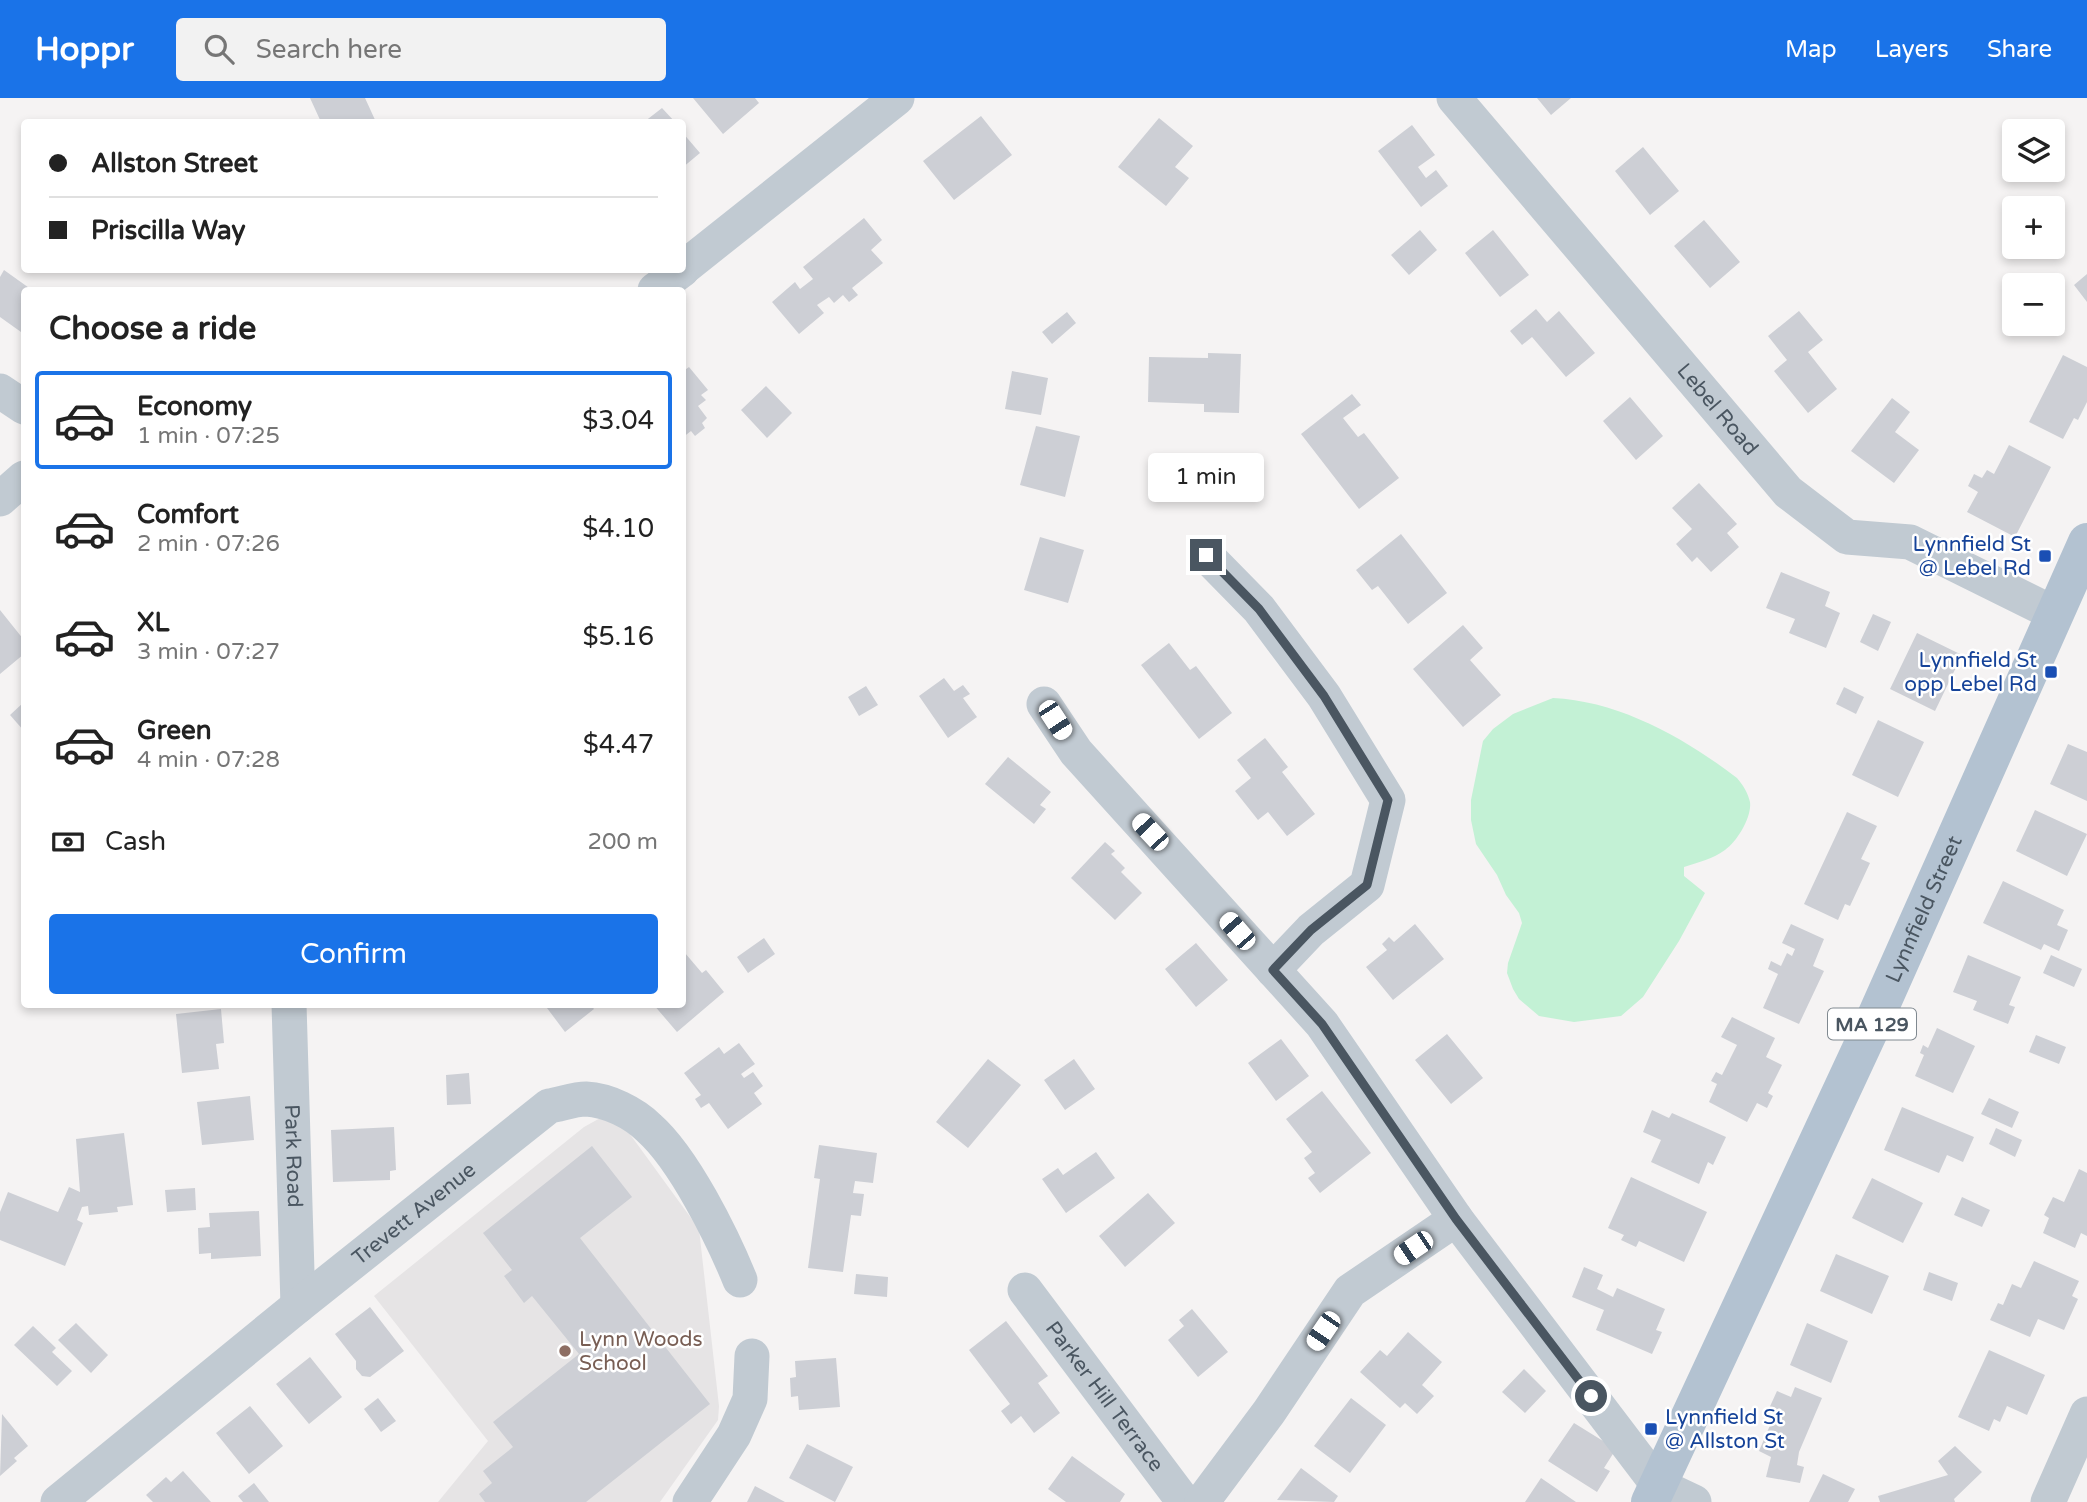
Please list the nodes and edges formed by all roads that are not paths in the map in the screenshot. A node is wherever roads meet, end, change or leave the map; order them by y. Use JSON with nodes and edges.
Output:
{"nodes":[{"id":1,"x":897,"y":98,"type":"edge"},
{"id":2,"x":1454,"y":98,"type":"edge"},
{"id":3,"x":686,"y":266,"type":"edge"},
{"id":4,"x":677,"y":273,"type":"edge"},
{"id":5,"x":659,"y":287,"type":"edge"},
{"id":6,"x":0,"y":391,"type":"edge"},
{"id":7,"x":21,"y":405,"type":"edge"},
{"id":8,"x":21,"y":481,"type":"edge"},
{"id":9,"x":0,"y":499,"type":"edge"},
{"id":10,"x":2087,"y":542,"type":"edge"},
{"id":11,"x":1206,"y":555,"type":"dead end"},
{"id":12,"x":2055,"y":614,"type":"junction"},
{"id":13,"x":1044,"y":704,"type":"dead end"},
{"id":14,"x":1273,"y":970,"type":"junction"},
{"id":15,"x":289,"y":1008,"type":"edge"},
{"id":16,"x":1456,"y":1219,"type":"junction"},
{"id":17,"x":740,"y":1280,"type":"dead end"},
{"id":18,"x":1025,"y":1290,"type":"dead end"},
{"id":19,"x":298,"y":1306,"type":"junction"},
{"id":20,"x":752,"y":1356,"type":"dead end"},
{"id":21,"x":2087,"y":1414,"type":"edge"},
{"id":22,"x":1654,"y":1494,"type":"edge"},
{"id":23,"x":58,"y":1502,"type":"edge"},
{"id":24,"x":690,"y":1502,"type":"edge"},
{"id":25,"x":1184,"y":1502,"type":"edge"},
{"id":26,"x":1202,"y":1502,"type":"edge"},
{"id":27,"x":1694,"y":1502,"type":"edge"},
{"id":28,"x":2048,"y":1502,"type":"edge"}],
"edges":[{"from":1,"to":3,"type":"street"},
{"from":2,"to":12,"type":"street","name":"Lebel Road"},
{"from":4,"to":5,"type":"street"},
{"from":6,"to":7,"type":"street"},
{"from":8,"to":9,"type":"street"},
{"from":10,"to":12,"type":"main road","name":"Lynnfield Street","number":"MA 129"},
{"from":11,"to":14,"type":"street"},
{"from":12,"to":22,"type":"main road","name":"Lynnfield Street","number":"MA 129"},
{"from":13,"to":14,"type":"street"},
{"from":14,"to":16,"type":"street"},
{"from":15,"to":19,"type":"street","name":"Park Road"},
{"from":16,"to":22,"type":"street"},
{"from":16,"to":26,"type":"street"},
{"from":17,"to":19,"type":"street","name":"Trevett Avenue"},
{"from":18,"to":25,"type":"street","name":"Parker Hill Terrace"},
{"from":19,"to":23,"type":"street","name":"Trevett Avenue"},
{"from":20,"to":24,"type":"street"},
{"from":21,"to":28,"type":"street"},
{"from":22,"to":27,"type":"street"}]}
